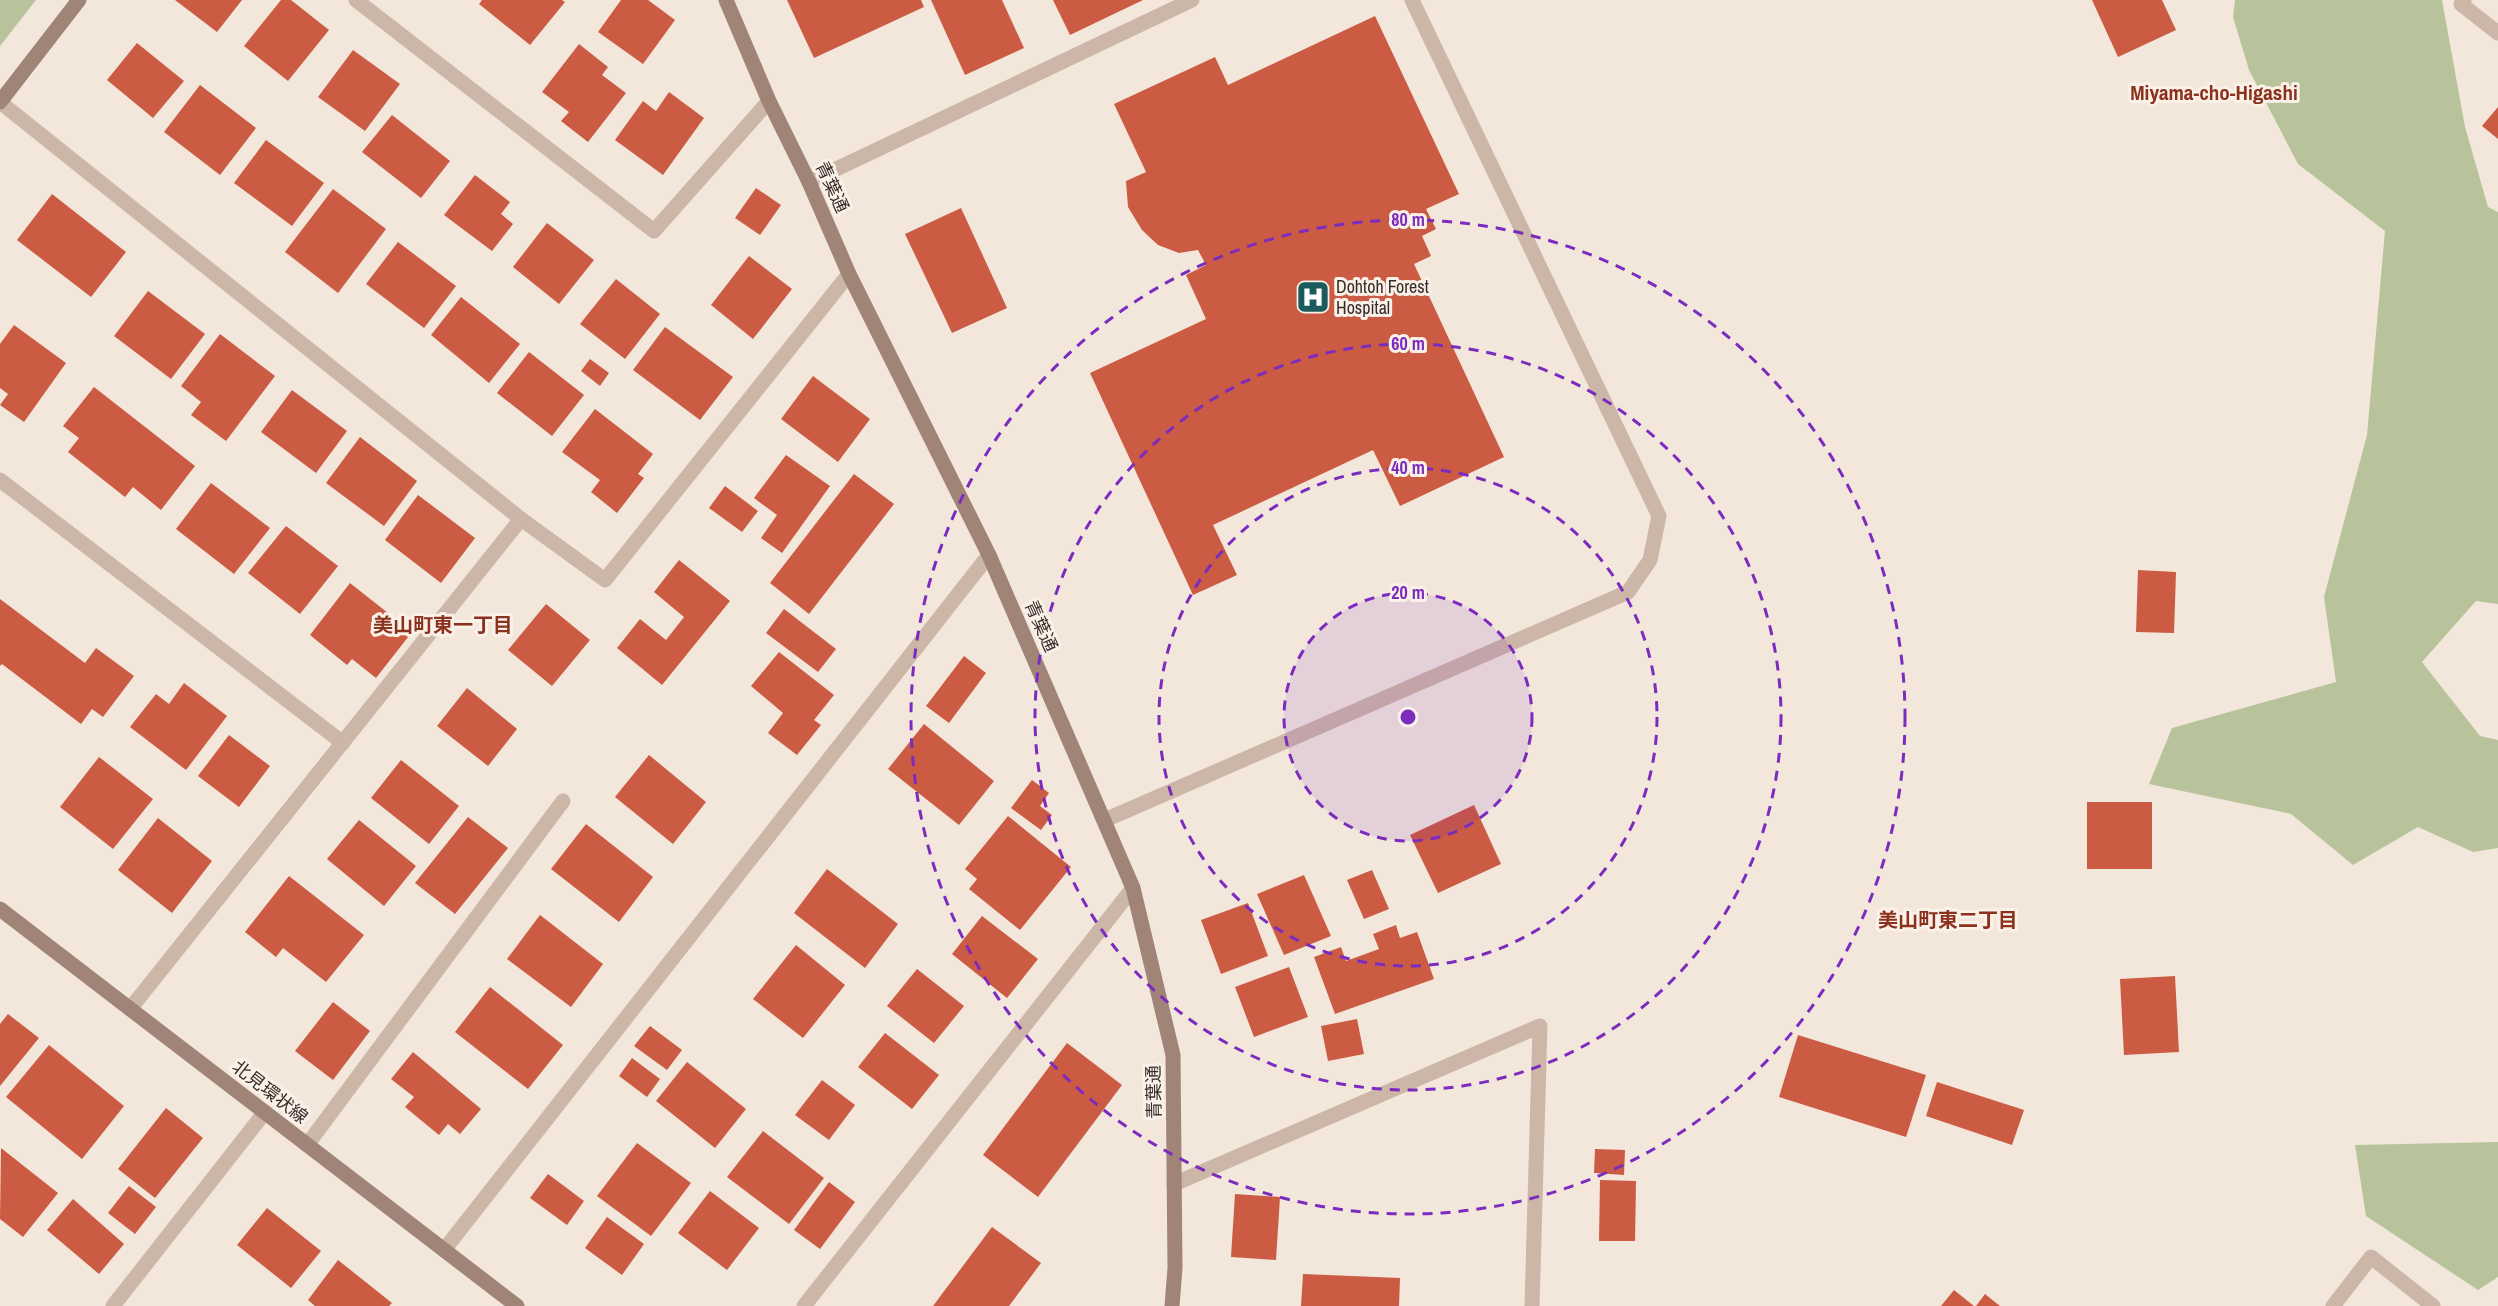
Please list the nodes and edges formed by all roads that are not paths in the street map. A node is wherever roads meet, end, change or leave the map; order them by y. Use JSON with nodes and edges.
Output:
{"nodes":[{"id":1,"x":79,"y":0,"type":"edge"},
{"id":2,"x":356,"y":0,"type":"edge"},
{"id":3,"x":726,"y":0,"type":"edge"},
{"id":4,"x":1192,"y":0,"type":"edge"},
{"id":5,"x":1412,"y":0,"type":"edge"},
{"id":6,"x":2464,"y":0,"type":"edge"},
{"id":7,"x":2498,"y":33,"type":"edge"},
{"id":8,"x":769,"y":101,"type":"junction"},
{"id":9,"x":0,"y":102,"type":"edge"},
{"id":10,"x":809,"y":182,"type":"junction"},
{"id":11,"x":849,"y":274,"type":"junction"},
{"id":12,"x":0,"y":480,"type":"edge"},
{"id":13,"x":521,"y":519,"type":"junction"},
{"id":14,"x":989,"y":555,"type":"junction"},
{"id":15,"x":343,"y":743,"type":"junction"},
{"id":16,"x":563,"y":801,"type":"dead end"},
{"id":17,"x":1105,"y":820,"type":"junction"},
{"id":18,"x":1133,"y":888,"type":"junction"},
{"id":19,"x":0,"y":909,"type":"edge"},
{"id":20,"x":130,"y":1009,"type":"junction"},
{"id":21,"x":264,"y":1112,"type":"junction"},
{"id":22,"x":307,"y":1145,"type":"junction"},
{"id":23,"x":1174,"y":1184,"type":"junction"},
{"id":24,"x":444,"y":1250,"type":"junction"},
{"id":25,"x":113,"y":1306,"type":"edge"},
{"id":26,"x":517,"y":1306,"type":"edge"},
{"id":27,"x":804,"y":1306,"type":"edge"},
{"id":28,"x":1172,"y":1306,"type":"edge"},
{"id":29,"x":1532,"y":1306,"type":"edge"},
{"id":30,"x":2332,"y":1306,"type":"edge"},
{"id":31,"x":2433,"y":1306,"type":"edge"}],
"edges":[{"from":1,"to":9,"type":"street"},
{"from":2,"to":8,"type":"street"},
{"from":3,"to":8,"type":"street","name":"青葉通"},
{"from":4,"to":10,"type":"street"},
{"from":5,"to":17,"type":"street"},
{"from":6,"to":7,"type":"street"},
{"from":8,"to":10,"type":"street","name":"青葉通"},
{"from":9,"to":13,"type":"street"},
{"from":10,"to":11,"type":"street","name":"青葉通"},
{"from":11,"to":13,"type":"street"},
{"from":11,"to":14,"type":"street","name":"青葉通"},
{"from":12,"to":15,"type":"street"},
{"from":13,"to":15,"type":"street"},
{"from":14,"to":17,"type":"street","name":"青葉通"},
{"from":14,"to":24,"type":"street"},
{"from":15,"to":20,"type":"street"},
{"from":16,"to":22,"type":"street"},
{"from":17,"to":18,"type":"street","name":"青葉通"},
{"from":18,"to":23,"type":"street","name":"青葉通"},
{"from":18,"to":27,"type":"street"},
{"from":19,"to":20,"type":"street","name":"北見環状線"},
{"from":20,"to":21,"type":"street","name":"北見環状線"},
{"from":21,"to":22,"type":"street","name":"北見環状線"},
{"from":21,"to":25,"type":"street"},
{"from":22,"to":24,"type":"street","name":"北見環状線"},
{"from":23,"to":28,"type":"street","name":"青葉通"},
{"from":23,"to":29,"type":"street"},
{"from":24,"to":26,"type":"street","name":"北見環状線"},
{"from":30,"to":31,"type":"street"}]}
